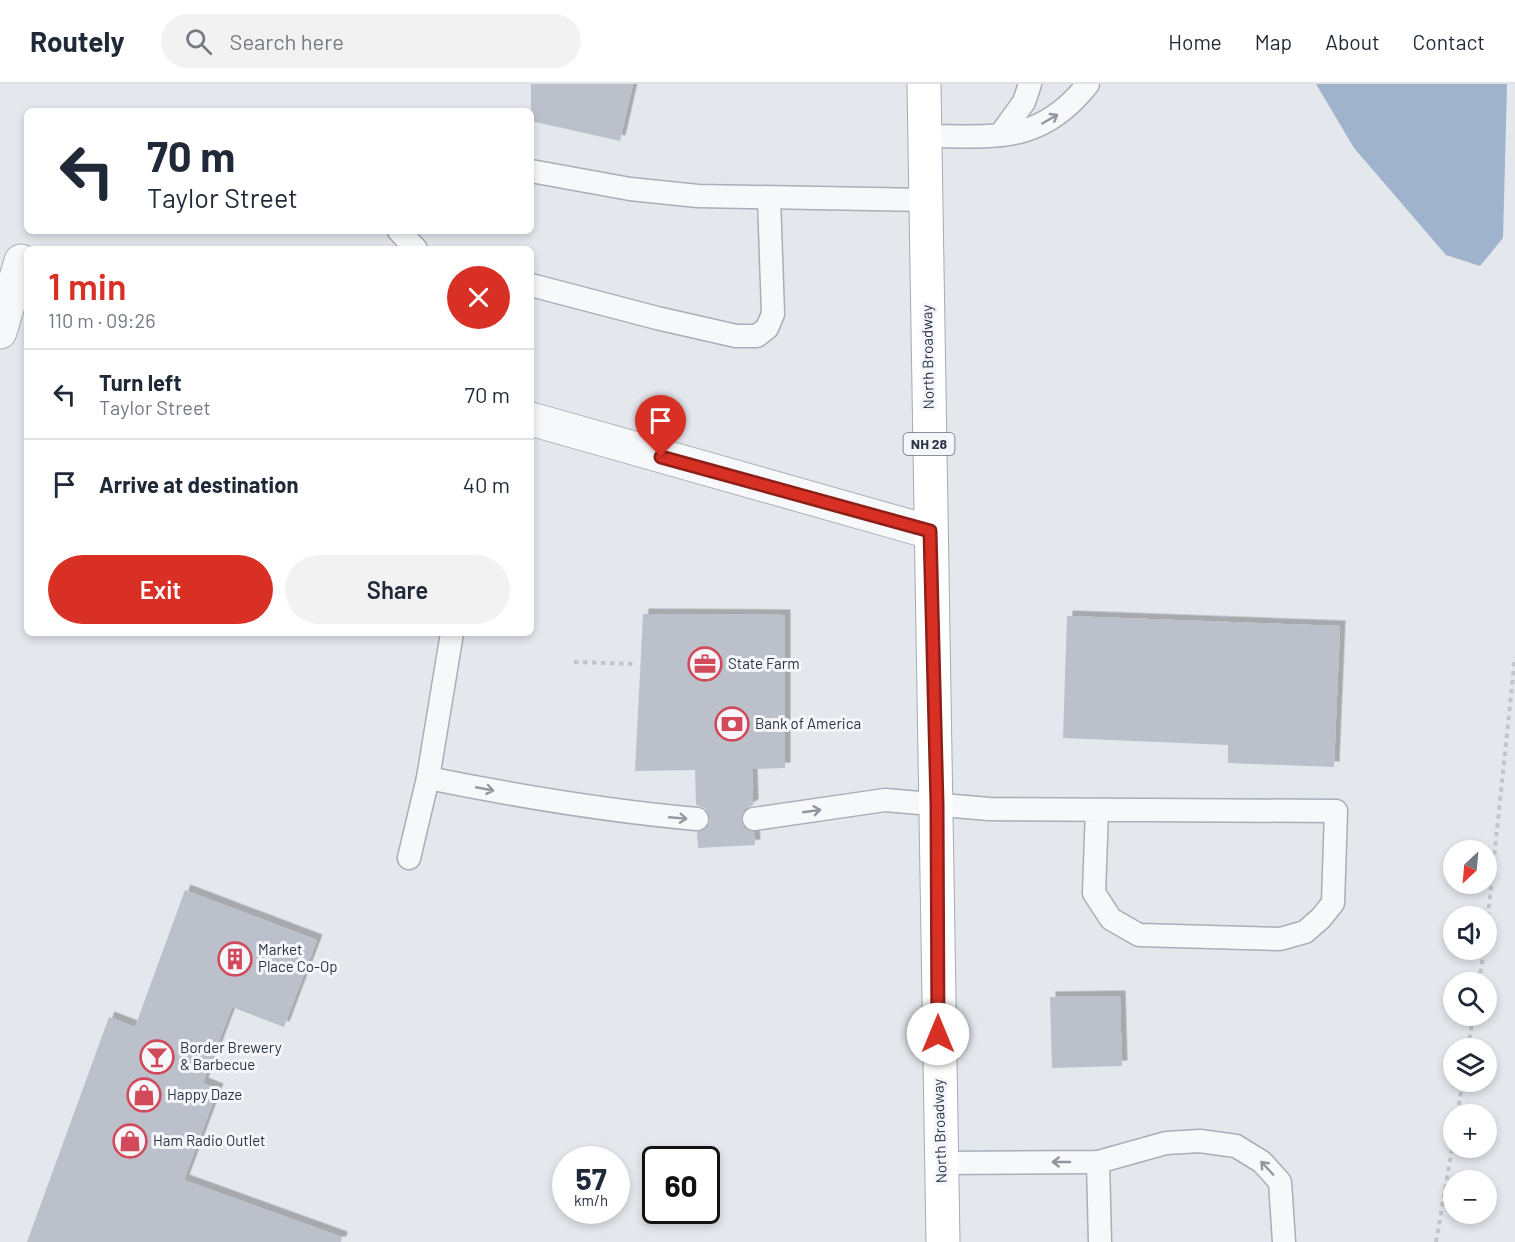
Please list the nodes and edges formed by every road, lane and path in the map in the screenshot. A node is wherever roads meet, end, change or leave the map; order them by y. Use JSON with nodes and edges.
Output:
{"nodes":[{"id":1,"x":924,"y":84,"type":"edge"},
{"id":2,"x":1030,"y":84,"type":"edge"},
{"id":3,"x":1088,"y":84,"type":"edge"},
{"id":4,"x":1000,"y":135,"type":"junction"},
{"id":5,"x":924,"y":136,"type":"junction"},
{"id":6,"x":534,"y":172,"type":"edge"},
{"id":7,"x":769,"y":198,"type":"junction"},
{"id":8,"x":926,"y":200,"type":"junction"},
{"id":9,"x":402,"y":234,"type":"edge"},
{"id":10,"x":413,"y":246,"type":"edge"},
{"id":11,"x":16,"y":260,"type":"edge"},
{"id":12,"x":534,"y":286,"type":"edge"},
{"id":13,"x":0,"y":332,"type":"edge"},
{"id":14,"x":534,"y":420,"type":"edge"},
{"id":15,"x":930,"y":531,"type":"junction"},
{"id":16,"x":452,"y":636,"type":"edge"},
{"id":17,"x":1515,"y":657,"type":"edge"},
{"id":18,"x":574,"y":662,"type":"dead end"},
{"id":19,"x":633,"y":664,"type":"dead end"},
{"id":20,"x":428,"y":778,"type":"junction"},
{"id":21,"x":937,"y":804,"type":"junction"},
{"id":22,"x":1097,"y":810,"type":"junction"},
{"id":23,"x":696,"y":819,"type":"dead end"},
{"id":24,"x":754,"y":819,"type":"dead end"},
{"id":25,"x":409,"y":858,"type":"dead end"},
{"id":26,"x":1489,"y":906,"type":"edge"},
{"id":27,"x":1450,"y":1158,"type":"edge"},
{"id":28,"x":1098,"y":1162,"type":"junction"},
{"id":29,"x":942,"y":1163,"type":"junction"},
{"id":30,"x":943,"y":1242,"type":"edge"},
{"id":31,"x":1100,"y":1242,"type":"edge"},
{"id":32,"x":1284,"y":1242,"type":"edge"},
{"id":33,"x":1436,"y":1242,"type":"edge"}],
"edges":[{"from":1,"to":5,"type":"main road","name":"North Broadway","number":"NH 28"},
{"from":2,"to":4,"type":"lane"},
{"from":4,"to":3,"type":"lane","one_way":true},
{"from":4,"to":5,"type":"lane"},
{"from":5,"to":8,"type":"main road","name":"North Broadway","number":"NH 28"},
{"from":6,"to":7,"type":"lane"},
{"from":7,"to":8,"type":"lane"},
{"from":7,"to":12,"type":"lane"},
{"from":8,"to":15,"type":"main road","name":"North Broadway","number":"NH 28"},
{"from":9,"to":10,"type":"lane"},
{"from":11,"to":13,"type":"street"},
{"from":14,"to":15,"type":"street"},
{"from":15,"to":21,"type":"main road","name":"North Broadway","number":"NH 28"},
{"from":16,"to":20,"type":"lane"},
{"from":17,"to":26,"type":"path"},
{"from":18,"to":19,"type":"path"},
{"from":20,"to":23,"type":"lane","one_way":true},
{"from":20,"to":25,"type":"lane"},
{"from":21,"to":22,"type":"lane"},
{"from":24,"to":21,"type":"lane","one_way":true},
{"from":21,"to":29,"type":"main road","name":"North Broadway","number":"NH 28"},
{"from":22,"to":22,"type":"lane"},
{"from":27,"to":33,"type":"path"},
{"from":28,"to":29,"type":"lane","one_way":true},
{"from":28,"to":31,"type":"lane"},
{"from":32,"to":28,"type":"lane","one_way":true},
{"from":29,"to":30,"type":"main road","name":"North Broadway","number":"NH 28"}]}
